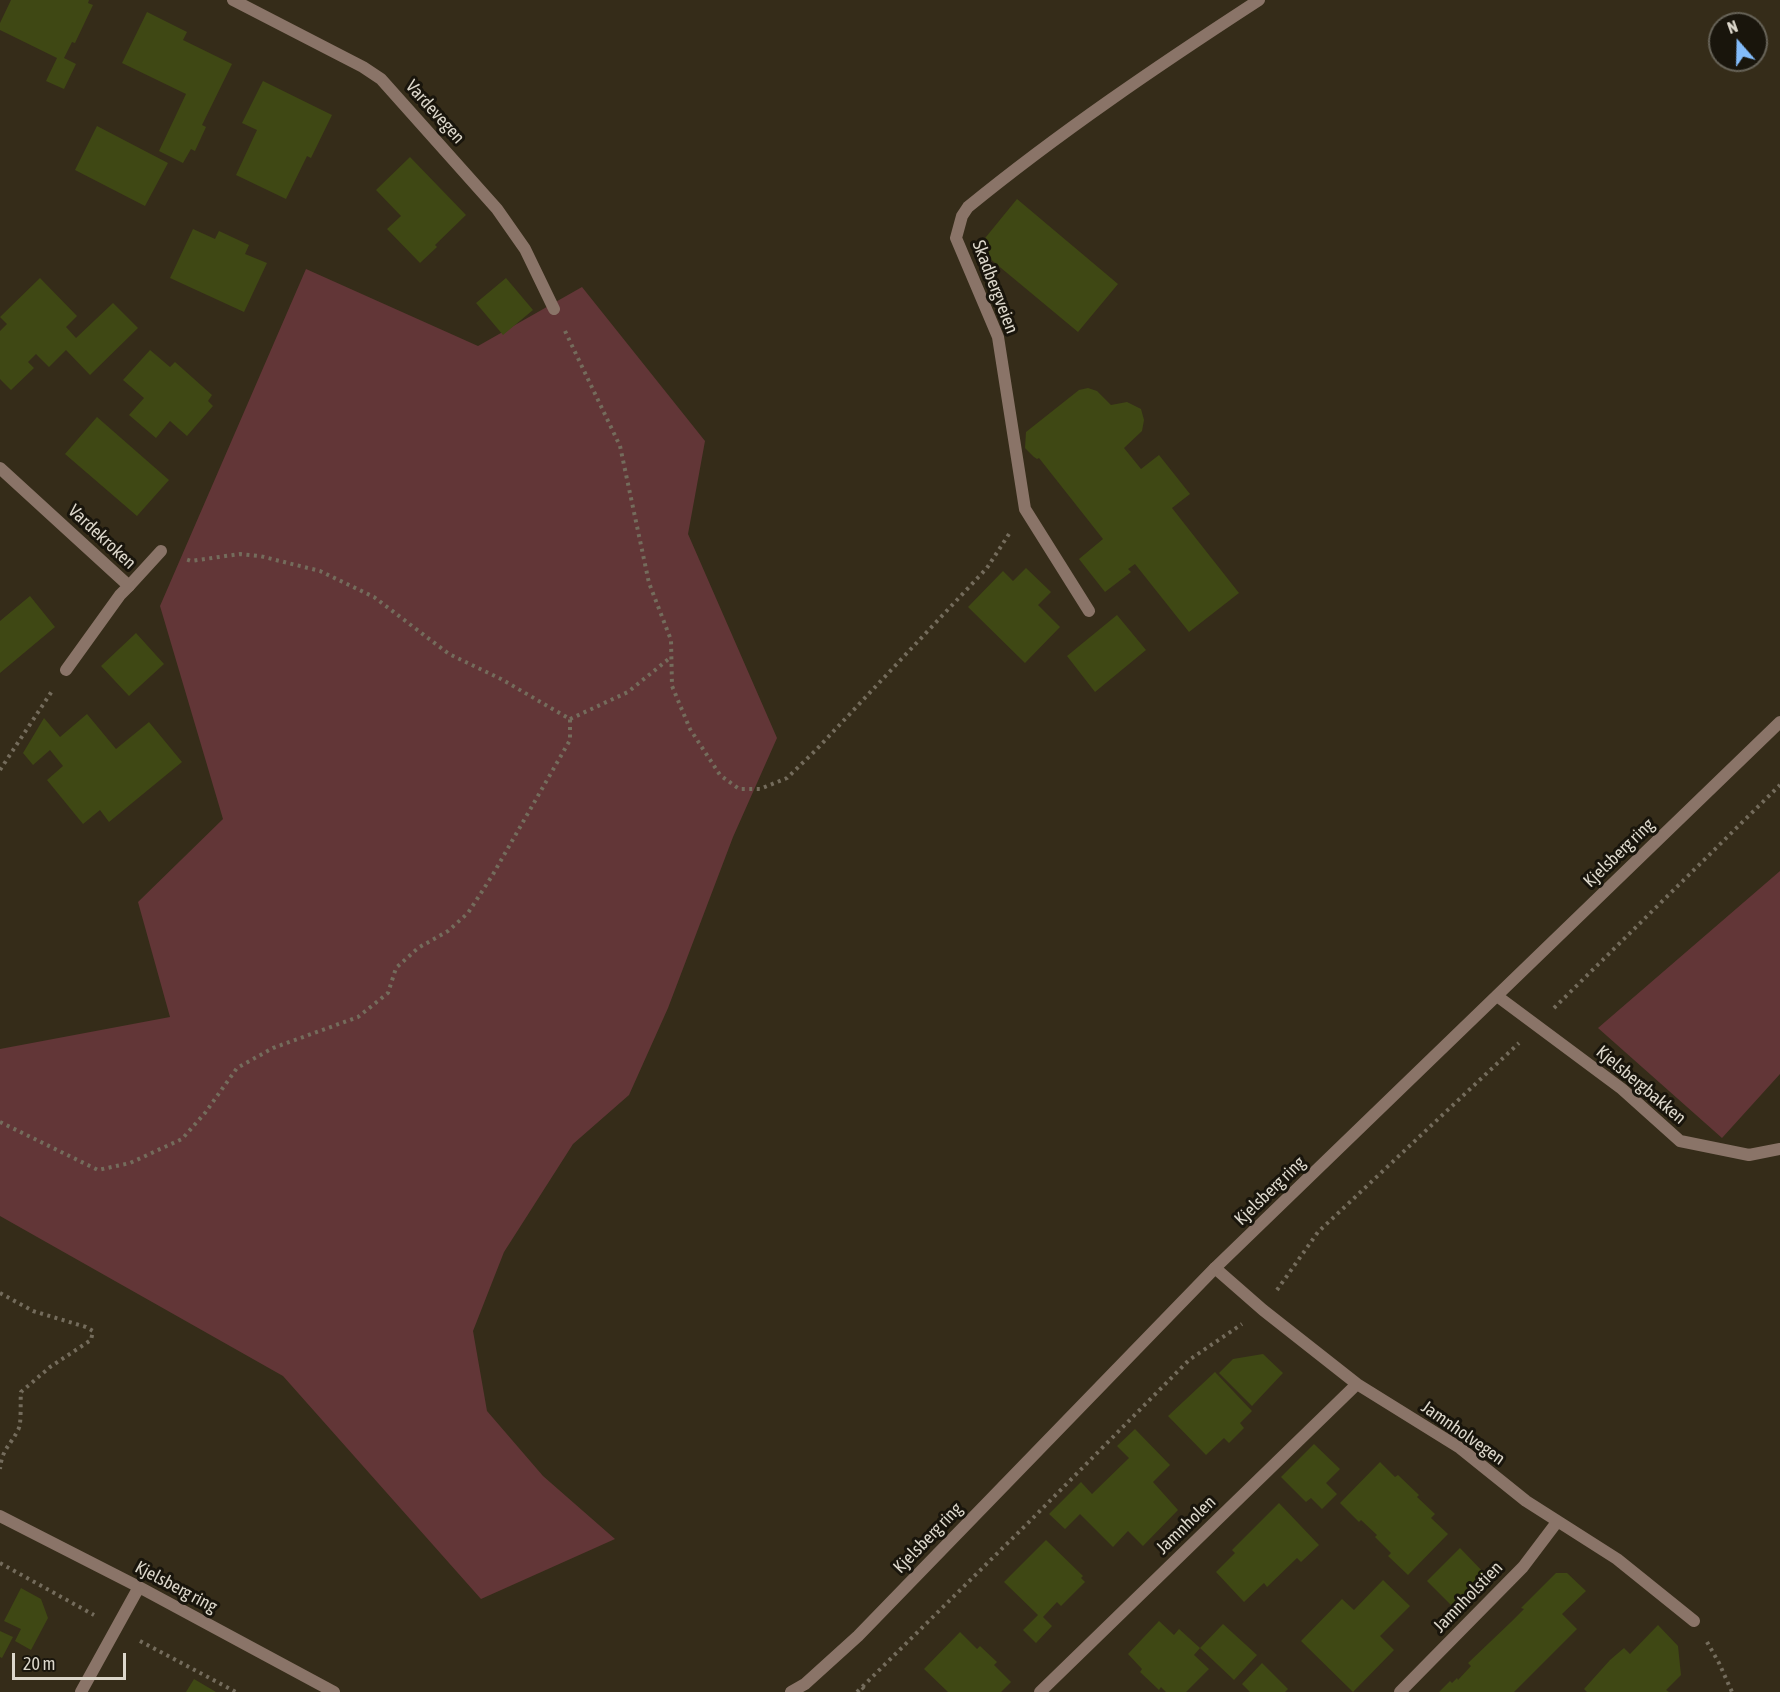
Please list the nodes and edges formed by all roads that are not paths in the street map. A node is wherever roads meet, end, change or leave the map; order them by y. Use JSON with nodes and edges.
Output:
{"nodes":[{"id":1,"x":232,"y":0,"type":"edge"},
{"id":2,"x":1259,"y":0,"type":"edge"},
{"id":3,"x":554,"y":309,"type":"road end"},
{"id":4,"x":0,"y":468,"type":"edge"},
{"id":5,"x":161,"y":551,"type":"road end"},
{"id":6,"x":129,"y":586,"type":"junction"},
{"id":7,"x":1089,"y":611,"type":"dead end"},
{"id":8,"x":66,"y":670,"type":"road end"},
{"id":9,"x":1780,"y":722,"type":"edge"},
{"id":10,"x":1497,"y":996,"type":"junction"},
{"id":11,"x":1780,"y":1149,"type":"edge"},
{"id":12,"x":1215,"y":1268,"type":"junction"},
{"id":13,"x":1357,"y":1384,"type":"junction"},
{"id":14,"x":0,"y":1515,"type":"edge"},
{"id":15,"x":1557,"y":1522,"type":"junction"},
{"id":16,"x":139,"y":1587,"type":"junction"},
{"id":17,"x":1694,"y":1621,"type":"road end"},
{"id":18,"x":81,"y":1692,"type":"edge"},
{"id":19,"x":334,"y":1692,"type":"edge"},
{"id":20,"x":791,"y":1692,"type":"edge"},
{"id":21,"x":1040,"y":1692,"type":"edge"},
{"id":22,"x":1400,"y":1692,"type":"edge"}],
"edges":[{"from":1,"to":3,"type":"street","name":"Vardevegen"},
{"from":2,"to":7,"type":"street","name":"Skadbergveien"},
{"from":4,"to":6,"type":"street","name":"Vardekroken"},
{"from":5,"to":6,"type":"street"},
{"from":6,"to":8,"type":"street","name":"Vardekroken"},
{"from":9,"to":10,"type":"street","name":"Kjelsberg ring"},
{"from":10,"to":11,"type":"street","name":"Kjelsbergbakken"},
{"from":10,"to":12,"type":"street","name":"Kjelsberg ring"},
{"from":12,"to":13,"type":"street","name":"Jamnholvegen"},
{"from":12,"to":20,"type":"street","name":"Kjelsberg ring"},
{"from":13,"to":15,"type":"street","name":"Jamnholvegen"},
{"from":13,"to":21,"type":"street","name":"Jamnholen"},
{"from":14,"to":16,"type":"street","name":"Kjelsberg ring"},
{"from":15,"to":17,"type":"street","name":"Jamnholvegen"},
{"from":15,"to":22,"type":"street","name":"Jamnholstien"},
{"from":16,"to":18,"type":"street"},
{"from":16,"to":19,"type":"street","name":"Kjelsberg ring"}]}
